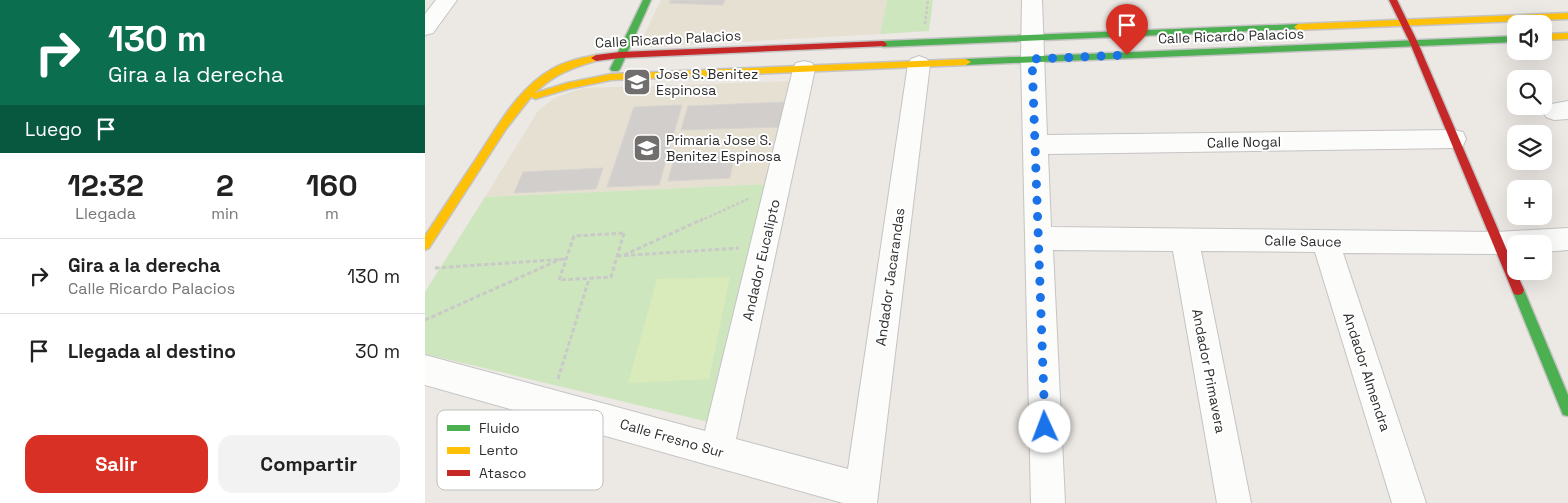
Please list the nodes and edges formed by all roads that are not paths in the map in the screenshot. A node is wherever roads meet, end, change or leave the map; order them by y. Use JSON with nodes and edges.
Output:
{"nodes":[{"id":1,"x":447,"y":0,"type":"edge"},
{"id":2,"x":647,"y":0,"type":"edge"},
{"id":3,"x":1032,"y":0,"type":"edge"},
{"id":4,"x":1393,"y":0,"type":"edge"},
{"id":5,"x":1568,"y":16,"type":"edge"},
{"id":6,"x":1404,"y":22,"type":"junction"},
{"id":7,"x":427,"y":23,"type":"edge"},
{"id":8,"x":1568,"y":36,"type":"edge"},
{"id":9,"x":1552,"y":37,"type":"edge"},
{"id":10,"x":1507,"y":39,"type":"edge"},
{"id":11,"x":1414,"y":43,"type":"junction"},
{"id":12,"x":1032,"y":49,"type":"junction"},
{"id":13,"x":620,"y":55,"type":"junction"},
{"id":14,"x":919,"y":64,"type":"junction"},
{"id":15,"x":805,"y":69,"type":"junction"},
{"id":16,"x":611,"y":77,"type":"junction"},
{"id":17,"x":517,"y":103,"type":"junction"},
{"id":18,"x":1454,"y":139,"type":"junction"},
{"id":19,"x":1035,"y":144,"type":"junction"},
{"id":20,"x":1038,"y":238,"type":"junction"},
{"id":21,"x":1568,"y":239,"type":"edge"},
{"id":22,"x":1185,"y":240,"type":"junction"},
{"id":23,"x":1325,"y":241,"type":"junction"},
{"id":24,"x":1497,"y":242,"type":"junction"},
{"id":25,"x":425,"y":245,"type":"edge"},
{"id":26,"x":425,"y":370,"type":"edge"},
{"id":27,"x":571,"y":410,"type":"edge"},
{"id":28,"x":1568,"y":410,"type":"edge"},
{"id":29,"x":603,"y":419,"type":"edge"},
{"id":30,"x":717,"y":451,"type":"junction"},
{"id":31,"x":860,"y":497,"type":"edge"},
{"id":32,"x":1048,"y":503,"type":"edge"},
{"id":33,"x":1234,"y":503,"type":"edge"},
{"id":34,"x":1409,"y":503,"type":"edge"}],
"edges":[{"from":1,"to":7,"type":"street"},
{"from":2,"to":13,"type":"street"},
{"from":3,"to":12,"type":"street"},
{"from":4,"to":6,"type":"street"},
{"from":5,"to":6,"type":"street","name":"Calle Ricardo Palacios"},
{"from":6,"to":11,"type":"street"},
{"from":6,"to":12,"type":"street","name":"Calle Ricardo Palacios"},
{"from":8,"to":9,"type":"street"},
{"from":10,"to":11,"type":"street","name":"Calle Ricardo Palacios"},
{"from":11,"to":12,"type":"street","name":"Calle Ricardo Palacios"},
{"from":11,"to":18,"type":"street"},
{"from":12,"to":13,"type":"street","name":"Calle Ricardo Palacios"},
{"from":12,"to":14,"type":"street","name":"Calle Ricardo Palacios"},
{"from":12,"to":19,"type":"street"},
{"from":13,"to":16,"type":"street"},
{"from":13,"to":17,"type":"street","name":"Calle Ricardo Palacios"},
{"from":14,"to":15,"type":"street","name":"Calle Ricardo Palacios"},
{"from":14,"to":31,"type":"street","name":"Andador Jacarandas"},
{"from":15,"to":16,"type":"street","name":"Calle Ricardo Palacios"},
{"from":15,"to":30,"type":"street","name":"Andador Eucalipto"},
{"from":16,"to":17,"type":"street","name":"Calle Ricardo Palacios"},
{"from":17,"to":25,"type":"street"},
{"from":18,"to":19,"type":"street","name":"Calle Nogal"},
{"from":18,"to":24,"type":"street"},
{"from":19,"to":20,"type":"street"},
{"from":20,"to":22,"type":"street","name":"Calle Sauce"},
{"from":20,"to":32,"type":"street"},
{"from":21,"to":24,"type":"street","name":"Calle Sauce"},
{"from":22,"to":23,"type":"street","name":"Calle Sauce"},
{"from":22,"to":33,"type":"street","name":"Andador Primavera"},
{"from":23,"to":24,"type":"street","name":"Calle Sauce"},
{"from":23,"to":34,"type":"street","name":"Andador Almendra"},
{"from":24,"to":28,"type":"street"},
{"from":26,"to":27,"type":"street","name":"Calle Fresno Sur"},
{"from":29,"to":30,"type":"street","name":"Calle Fresno Sur"},
{"from":30,"to":31,"type":"street","name":"Calle Fresno Sur"}]}
